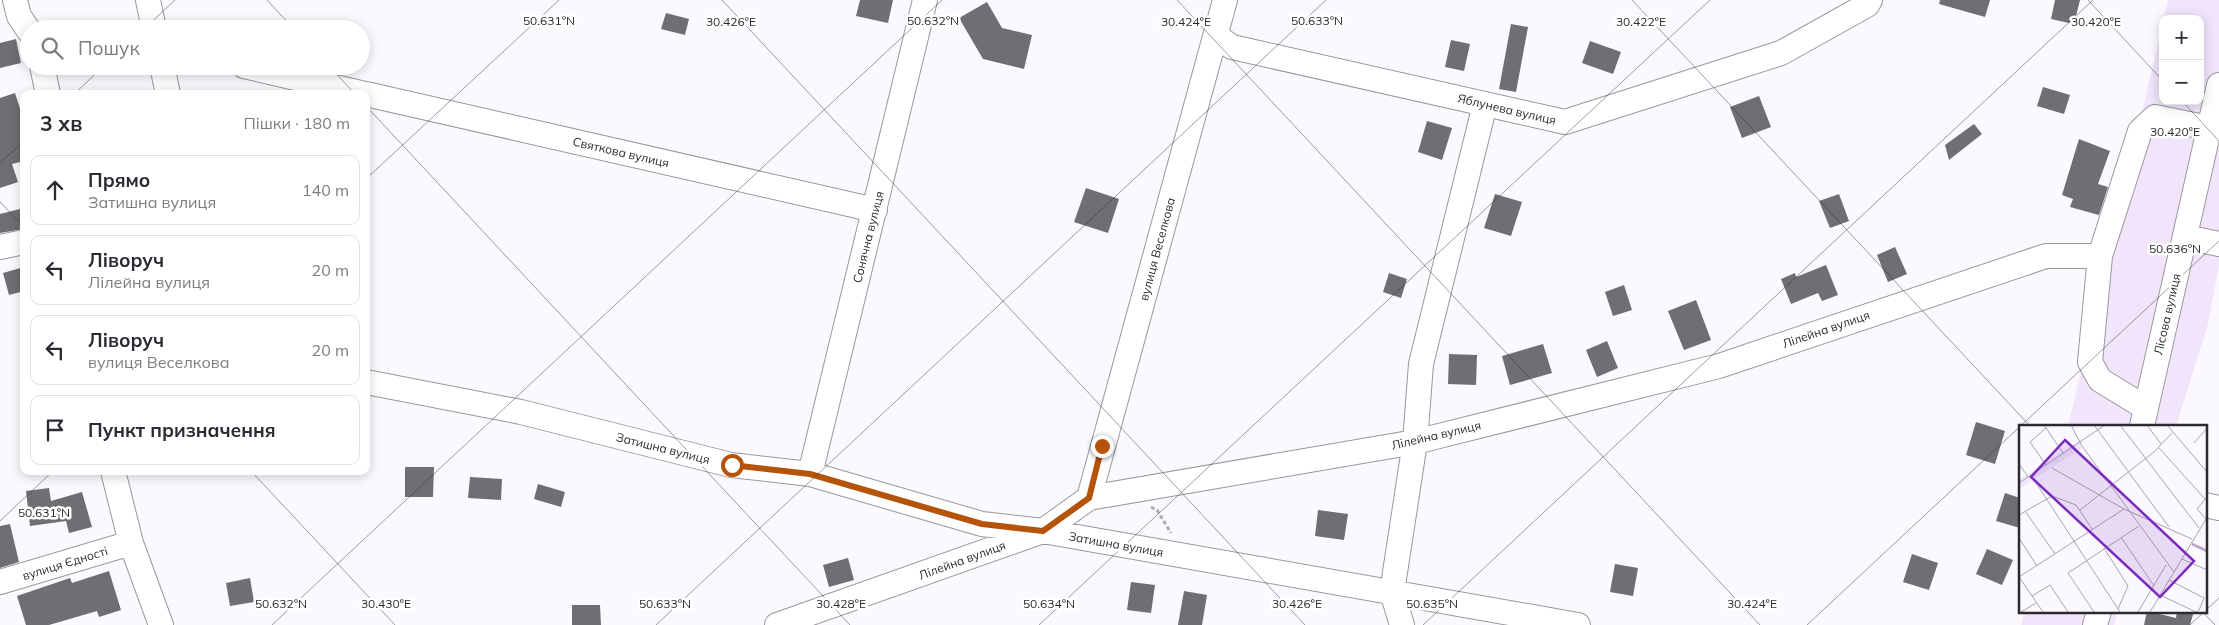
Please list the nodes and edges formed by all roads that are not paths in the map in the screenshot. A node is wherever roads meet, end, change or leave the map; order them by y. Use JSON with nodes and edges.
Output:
{"nodes":[{"id":1,"x":148,"y":0,"type":"edge"},
{"id":2,"x":925,"y":0,"type":"edge"},
{"id":3,"x":1225,"y":0,"type":"edge"},
{"id":4,"x":1870,"y":0,"type":"edge"},
{"id":5,"x":152,"y":20,"type":"edge"},
{"id":6,"x":1216,"y":36,"type":"junction"},
{"id":7,"x":44,"y":75,"type":"edge"},
{"id":8,"x":164,"y":75,"type":"edge"},
{"id":9,"x":283,"y":75,"type":"edge"},
{"id":10,"x":2219,"y":85,"type":"edge"},
{"id":11,"x":47,"y":90,"type":"edge"},
{"id":12,"x":167,"y":90,"type":"edge"},
{"id":13,"x":349,"y":90,"type":"edge"},
{"id":14,"x":370,"y":95,"type":"edge"},
{"id":15,"x":1485,"y":104,"type":"junction"},
{"id":16,"x":2209,"y":128,"type":"junction"},
{"id":17,"x":875,"y":210,"type":"junction"},
{"id":18,"x":2184,"y":237,"type":"junction"},
{"id":19,"x":20,"y":243,"type":"edge"},
{"id":20,"x":2219,"y":244,"type":"edge"},
{"id":21,"x":0,"y":247,"type":"edge"},
{"id":22,"x":2100,"y":256,"type":"junction"},
{"id":23,"x":370,"y":383,"type":"edge"},
{"id":24,"x":2144,"y":417,"type":"edge"},
{"id":25,"x":1415,"y":442,"type":"junction"},
{"id":26,"x":810,"y":474,"type":"junction"},
{"id":27,"x":114,"y":475,"type":"edge"},
{"id":28,"x":1089,"y":498,"type":"junction"},
{"id":29,"x":2206,"y":505,"type":"edge"},
{"id":30,"x":2219,"y":508,"type":"edge"},
{"id":31,"x":1043,"y":531,"type":"junction"},
{"id":32,"x":131,"y":543,"type":"junction"},
{"id":33,"x":0,"y":582,"type":"edge"},
{"id":34,"x":1392,"y":592,"type":"junction"},
{"id":35,"x":2099,"y":612,"type":"edge"},
{"id":36,"x":162,"y":625,"type":"edge"},
{"id":37,"x":777,"y":625,"type":"edge"},
{"id":38,"x":1402,"y":625,"type":"edge"},
{"id":39,"x":1578,"y":625,"type":"edge"},
{"id":40,"x":2095,"y":625,"type":"edge"}],
"edges":[{"from":1,"to":5,"type":"street"},
{"from":2,"to":17,"type":"street","name":"Сонячна вулиця"},
{"from":3,"to":6,"type":"street","name":"вулиця Веселкова"},
{"from":4,"to":15,"type":"street","name":"Яблунева вулиця"},
{"from":6,"to":15,"type":"street","name":"Яблунева вулиця"},
{"from":6,"to":28,"type":"street","name":"вулиця Веселкова"},
{"from":7,"to":11,"type":"street"},
{"from":8,"to":12,"type":"street"},
{"from":9,"to":13,"type":"street","name":"Святкова вулиця"},
{"from":10,"to":16,"type":"street","name":"Лісова вулиця"},
{"from":14,"to":17,"type":"street","name":"Святкова вулиця"},
{"from":15,"to":25,"type":"street"},
{"from":16,"to":18,"type":"street","name":"Лісова вулиця"},
{"from":16,"to":22,"type":"street"},
{"from":17,"to":26,"type":"street","name":"Сонячна вулиця"},
{"from":18,"to":20,"type":"street"},
{"from":18,"to":24,"type":"street","name":"Лісова вулиця"},
{"from":19,"to":21,"type":"street"},
{"from":22,"to":24,"type":"street"},
{"from":22,"to":25,"type":"street","name":"Лілейна вулиця"},
{"from":23,"to":26,"type":"street","name":"Затишна вулиця"},
{"from":25,"to":28,"type":"street","name":"Лілейна вулиця"},
{"from":25,"to":34,"type":"street"},
{"from":26,"to":31,"type":"street","name":"Затишна вулиця"},
{"from":27,"to":32,"type":"street"},
{"from":28,"to":31,"type":"street","name":"Лілейна вулиця"},
{"from":29,"to":30,"type":"street"},
{"from":31,"to":34,"type":"street","name":"Затишна вулиця"},
{"from":31,"to":37,"type":"street","name":"Лілейна вулиця"},
{"from":32,"to":33,"type":"street","name":"вулиця Єдності"},
{"from":32,"to":36,"type":"street"},
{"from":34,"to":38,"type":"street"},
{"from":34,"to":39,"type":"street","name":"Затишна вулиця"},
{"from":35,"to":40,"type":"street"}]}
